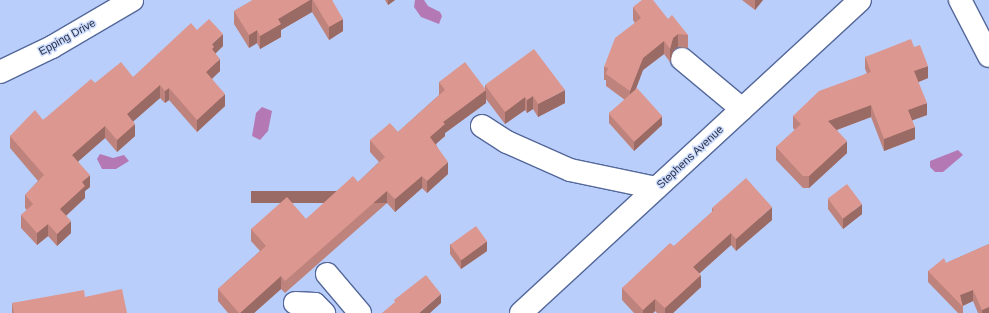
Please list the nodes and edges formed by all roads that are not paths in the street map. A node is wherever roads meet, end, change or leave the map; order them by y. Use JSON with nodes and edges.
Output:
{"nodes":[{"id":1,"x":132,"y":0,"type":"edge"},
{"id":2,"x":860,"y":0,"type":"edge"},
{"id":3,"x":960,"y":0,"type":"edge"},
{"id":4,"x":989,"y":56,"type":"edge"},
{"id":5,"x":682,"y":59,"type":"dead end"},
{"id":6,"x":0,"y":72,"type":"edge"},
{"id":7,"x":742,"y":109,"type":"junction"},
{"id":8,"x":482,"y":126,"type":"dead end"},
{"id":9,"x":656,"y":188,"type":"junction"},
{"id":10,"x":327,"y":274,"type":"dead end"},
{"id":11,"x":295,"y":303,"type":"dead end"},
{"id":12,"x":324,"y":313,"type":"edge"},
{"id":13,"x":360,"y":313,"type":"edge"},
{"id":14,"x":520,"y":313,"type":"edge"}],
"edges":[{"from":1,"to":6,"type":"street","name":"Epping Drive"},
{"from":2,"to":7,"type":"street","name":"Stephens Avenue"},
{"from":3,"to":4,"type":"street"},
{"from":5,"to":7,"type":"street"},
{"from":7,"to":9,"type":"street","name":"Stephens Avenue"},
{"from":8,"to":9,"type":"street"},
{"from":9,"to":14,"type":"street","name":"Stephens Avenue"},
{"from":10,"to":13,"type":"street"},
{"from":11,"to":12,"type":"street"}]}
